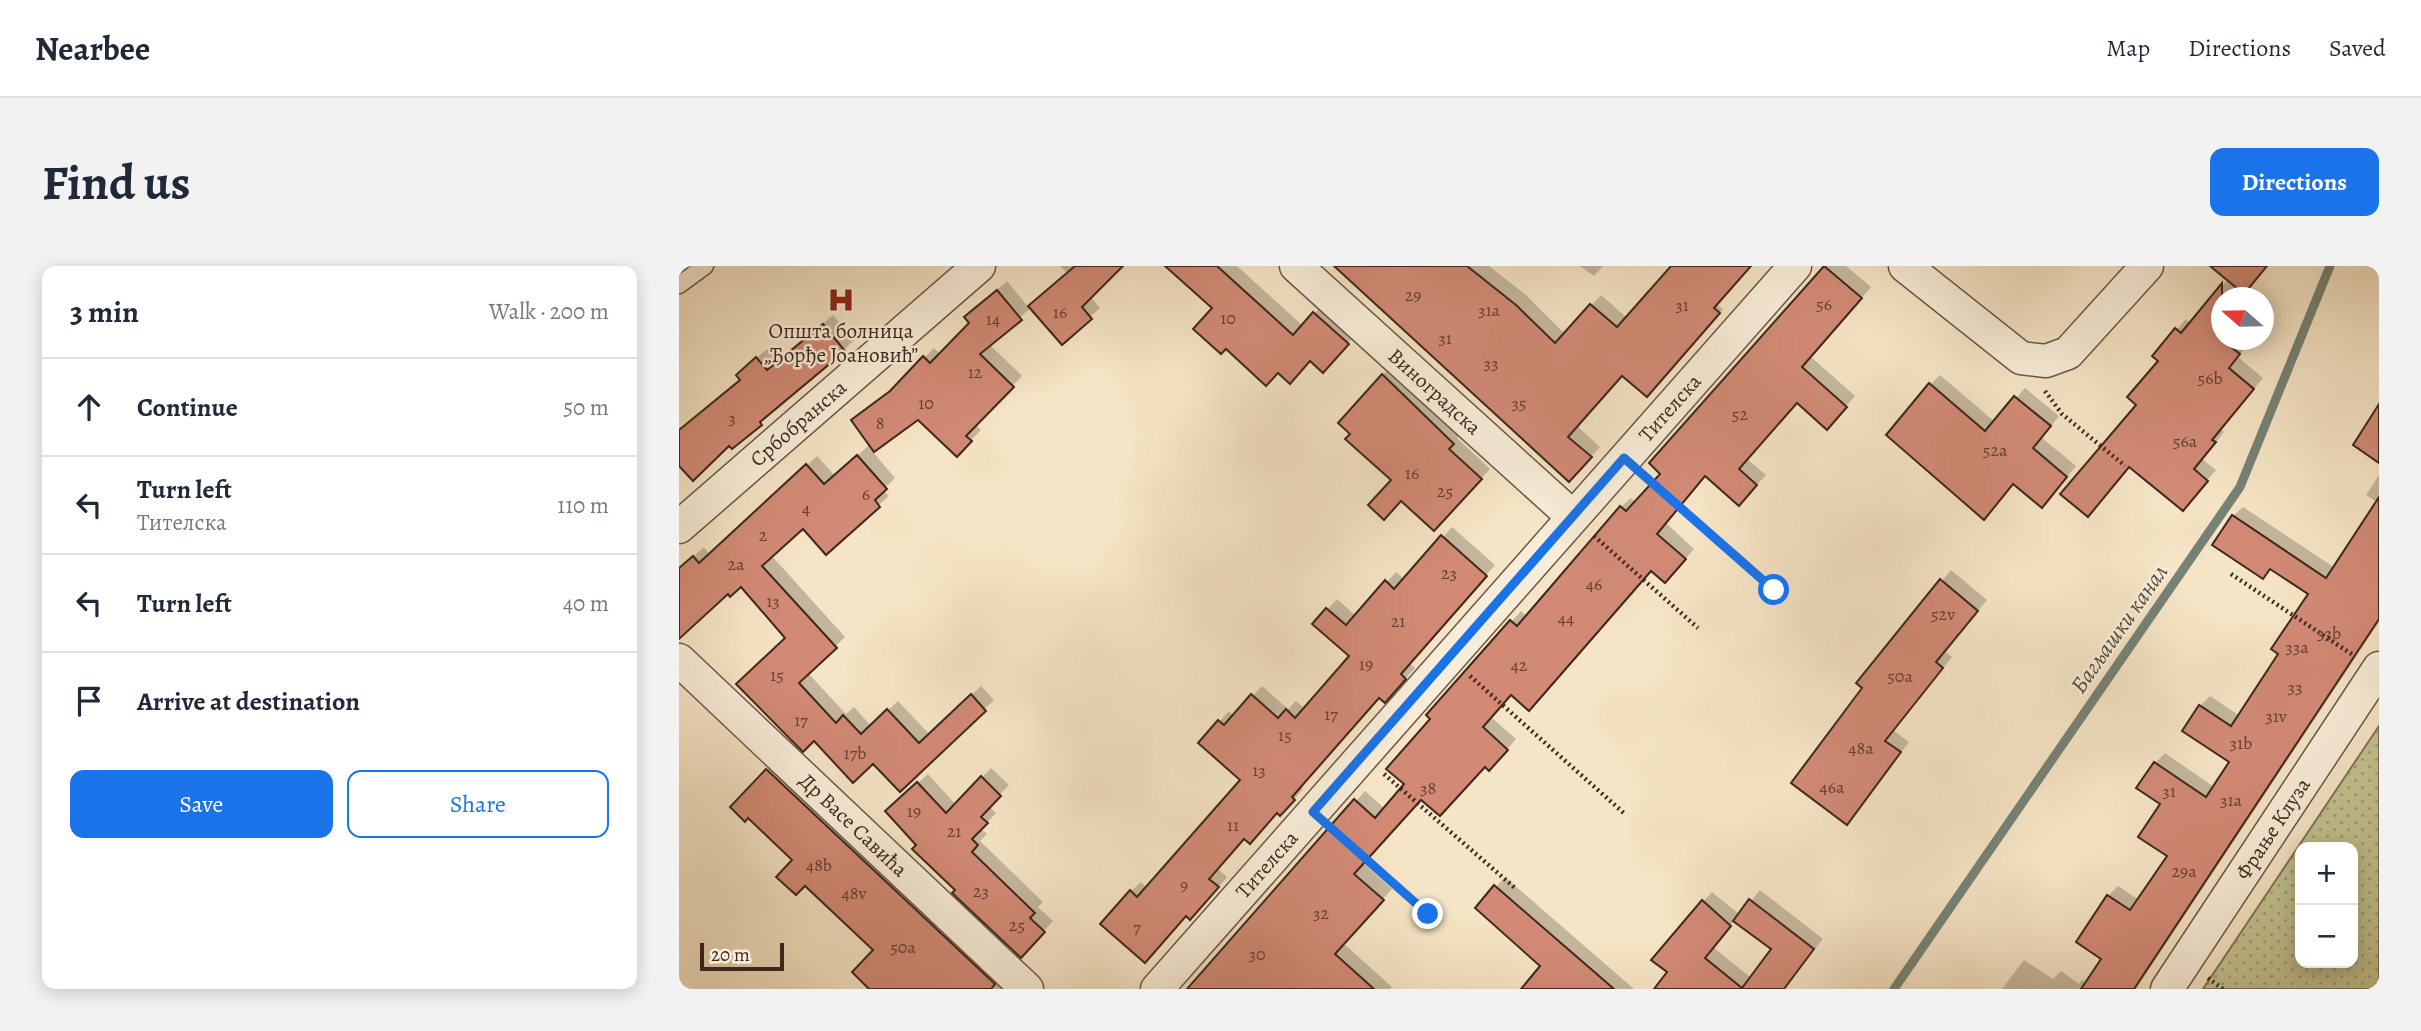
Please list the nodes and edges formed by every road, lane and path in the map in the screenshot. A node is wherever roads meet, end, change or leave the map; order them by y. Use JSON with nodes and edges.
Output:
{"nodes":[{"id":1,"x":705,"y":266,"type":"edge"},
{"id":2,"x":979,"y":266,"type":"edge"},
{"id":3,"x":1296,"y":266,"type":"edge"},
{"id":4,"x":1795,"y":266,"type":"edge"},
{"id":5,"x":1905,"y":266,"type":"edge"},
{"id":6,"x":2147,"y":266,"type":"edge"},
{"id":7,"x":679,"y":285,"type":"edge"},
{"id":8,"x":2021,"y":358,"type":"junction"},
{"id":9,"x":1624,"y":458,"type":"junction"},
{"id":10,"x":2125,"y":466,"type":"dead end"},
{"id":11,"x":1572,"y":516,"type":"junction"},
{"id":12,"x":679,"y":527,"type":"edge"},
{"id":13,"x":2231,"y":574,"type":"dead end"},
{"id":14,"x":1774,"y":590,"type":"dead end"},
{"id":15,"x":1698,"y":628,"type":"dead end"},
{"id":16,"x":1449,"y":656,"type":"junction"},
{"id":17,"x":679,"y":660,"type":"edge"},
{"id":18,"x":2378,"y":669,"type":"edge"},
{"id":19,"x":1362,"y":755,"type":"junction"},
{"id":20,"x":1313,"y":812,"type":"junction"},
{"id":21,"x":1626,"y":815,"type":"dead end"},
{"id":22,"x":1515,"y":888,"type":"dead end"},
{"id":23,"x":1428,"y":914,"type":"dead end"},
{"id":24,"x":1027,"y":989,"type":"edge"},
{"id":25,"x":1157,"y":989,"type":"edge"},
{"id":26,"x":2167,"y":989,"type":"edge"}],
"edges":[{"from":1,"to":7,"type":"lane"},
{"from":2,"to":12,"type":"street","name":"Србобранска"},
{"from":3,"to":11,"type":"street","name":"Виноградска"},
{"from":4,"to":9,"type":"street","name":"Тителска"},
{"from":5,"to":8,"type":"street"},
{"from":6,"to":8,"type":"street"},
{"from":8,"to":10,"type":"path"},
{"from":9,"to":11,"type":"street","name":"Тителска"},
{"from":9,"to":14,"type":"path"},
{"from":11,"to":15,"type":"path"},
{"from":11,"to":16,"type":"street","name":"Тителска"},
{"from":13,"to":18,"type":"path"},
{"from":16,"to":19,"type":"street","name":"Тителска"},
{"from":16,"to":21,"type":"path"},
{"from":17,"to":24,"type":"street","name":"Др Васе Савића"},
{"from":18,"to":26,"type":"street","name":"Фрање Клуза"},
{"from":19,"to":20,"type":"street","name":"Тителска"},
{"from":19,"to":22,"type":"path"},
{"from":20,"to":23,"type":"path"},
{"from":20,"to":25,"type":"street","name":"Тителска"}]}
